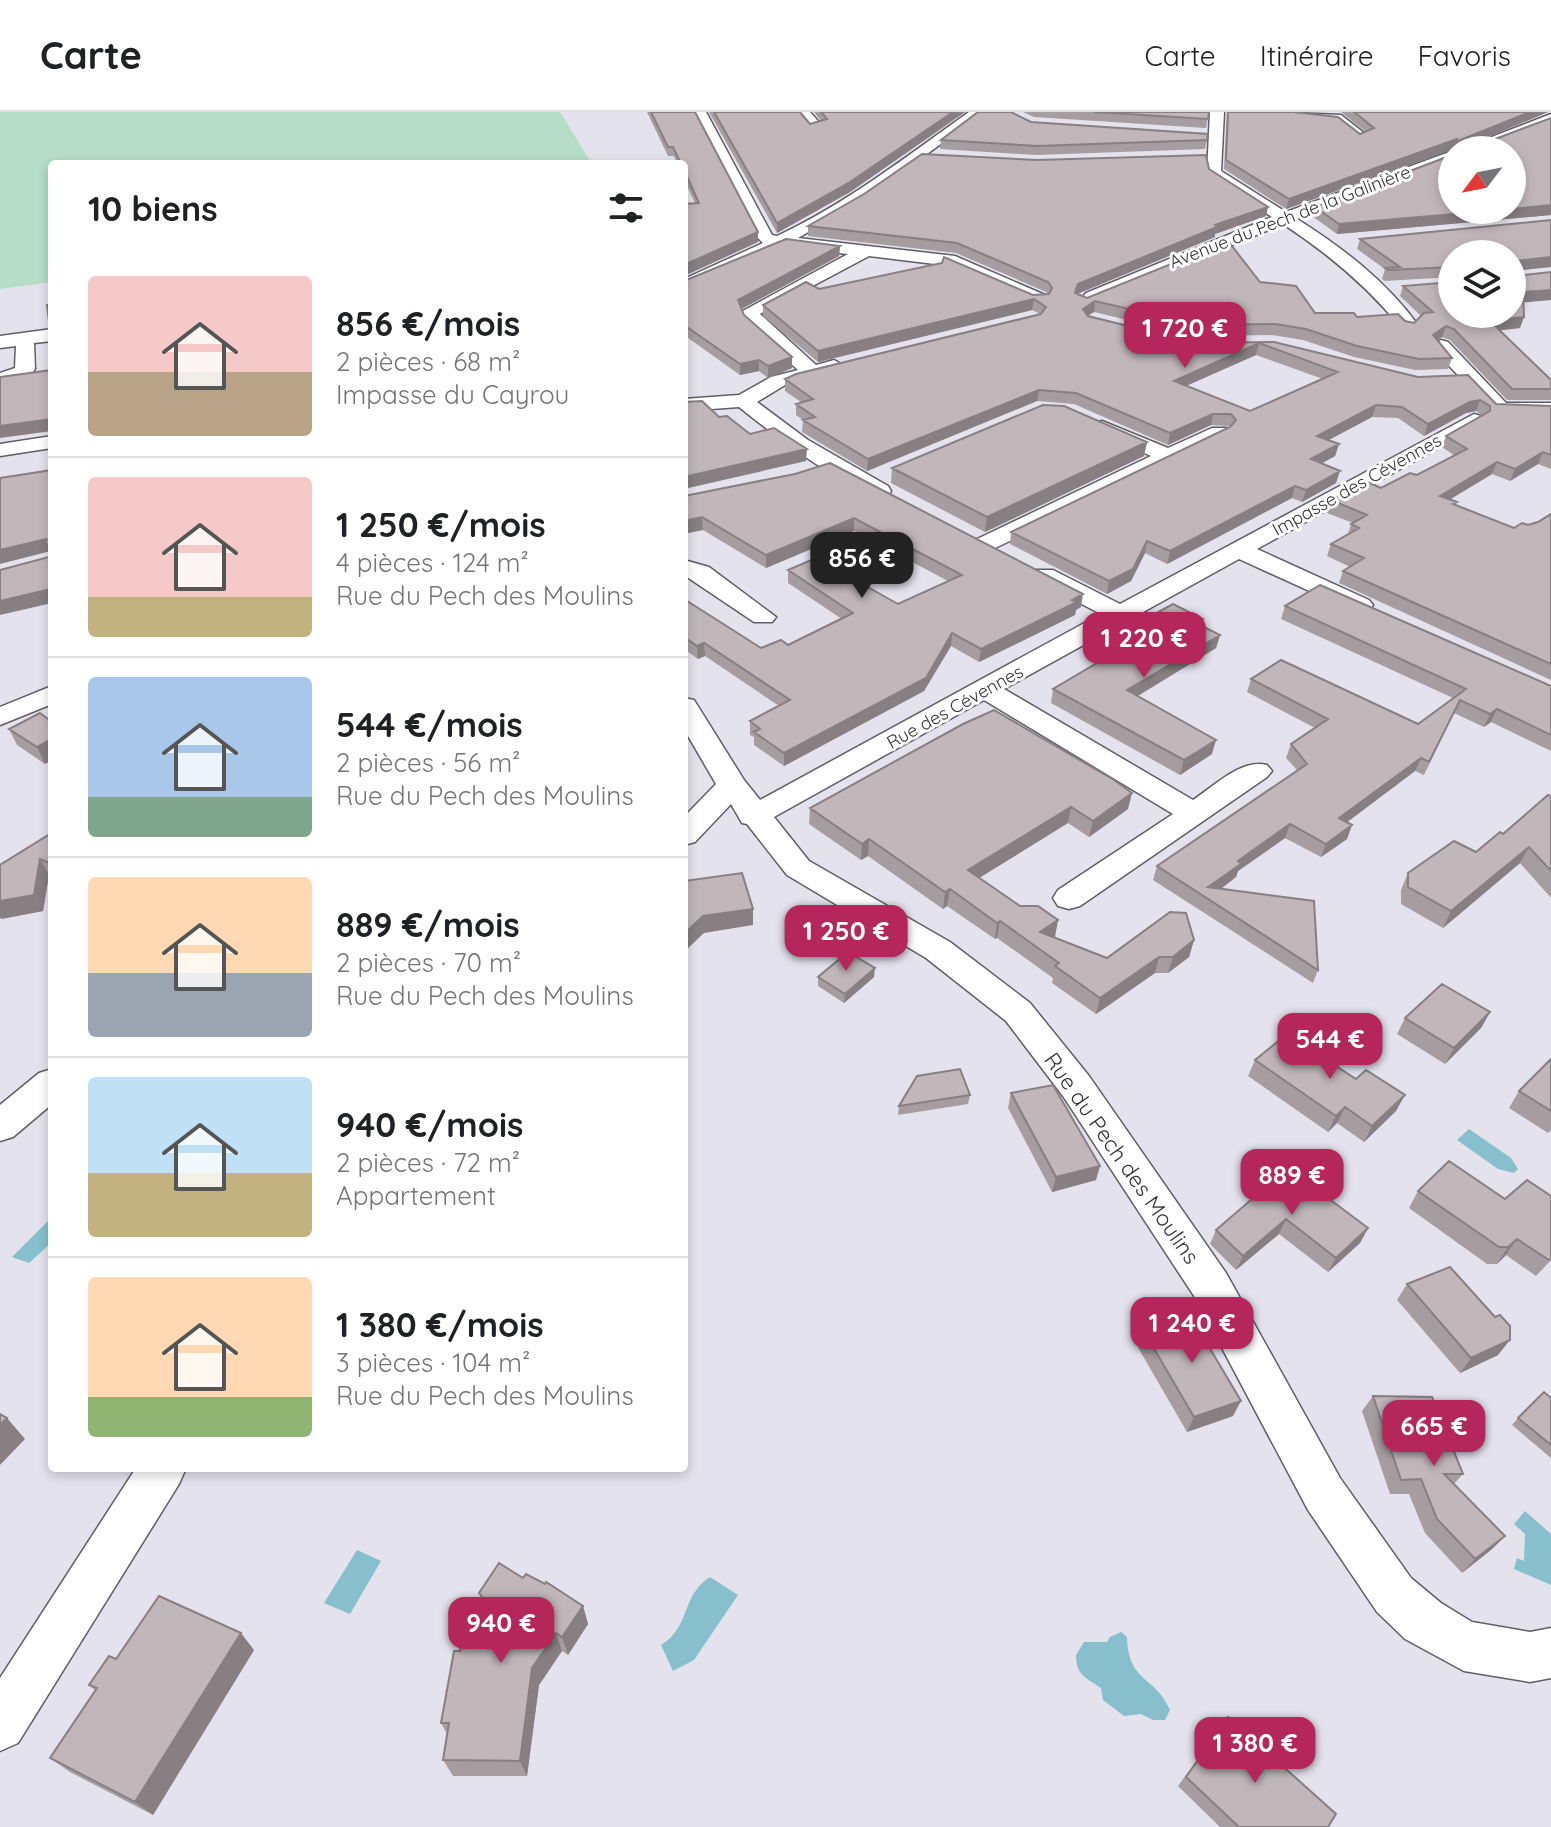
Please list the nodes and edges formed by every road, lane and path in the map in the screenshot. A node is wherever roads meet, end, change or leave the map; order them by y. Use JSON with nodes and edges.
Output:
{"nodes":[{"id":1,"x":699,"y":112,"type":"edge"},
{"id":2,"x":797,"y":112,"type":"edge"},
{"id":3,"x":978,"y":112,"type":"edge"},
{"id":4,"x":1217,"y":112,"type":"edge"},
{"id":5,"x":1273,"y":112,"type":"edge"},
{"id":6,"x":1551,"y":118,"type":"edge"},
{"id":7,"x":817,"y":128,"type":"edge"},
{"id":8,"x":1195,"y":134,"type":"edge"},
{"id":9,"x":1217,"y":136,"type":"junction"},
{"id":10,"x":1503,"y":136,"type":"edge"},
{"id":11,"x":1362,"y":137,"type":"edge"},
{"id":12,"x":916,"y":155,"type":"junction"},
{"id":13,"x":941,"y":156,"type":"edge"},
{"id":14,"x":1217,"y":156,"type":"junction"},
{"id":15,"x":1192,"y":157,"type":"edge"},
{"id":16,"x":1438,"y":160,"type":"edge"},
{"id":17,"x":897,"y":171,"type":"junction"},
{"id":18,"x":924,"y":174,"type":"edge"},
{"id":19,"x":1284,"y":218,"type":"junction"},
{"id":20,"x":786,"y":239,"type":"junction"},
{"id":21,"x":1354,"y":241,"type":"dead end"},
{"id":22,"x":1324,"y":243,"type":"junction"},
{"id":23,"x":867,"y":251,"type":"junction"},
{"id":24,"x":955,"y":261,"type":"junction"},
{"id":25,"x":893,"y":275,"type":"edge"},
{"id":26,"x":689,"y":280,"type":"edge"},
{"id":27,"x":1409,"y":287,"type":"edge"},
{"id":28,"x":831,"y":289,"type":"edge"},
{"id":29,"x":1380,"y":290,"type":"junction"},
{"id":30,"x":1039,"y":299,"type":"junction"},
{"id":31,"x":1073,"y":299,"type":"junction"},
{"id":32,"x":766,"y":302,"type":"junction"},
{"id":33,"x":1098,"y":317,"type":"edge"},
{"id":34,"x":1033,"y":318,"type":"edge"},
{"id":35,"x":1409,"y":325,"type":"edge"},
{"id":36,"x":48,"y":336,"type":"edge"},
{"id":37,"x":25,"y":339,"type":"junction"},
{"id":38,"x":0,"y":342,"type":"edge"},
{"id":39,"x":1441,"y":346,"type":"edge"},
{"id":40,"x":856,"y":361,"type":"edge"},
{"id":41,"x":813,"y":372,"type":"junction"},
{"id":42,"x":1470,"y":377,"type":"junction"},
{"id":43,"x":1442,"y":378,"type":"edge"},
{"id":44,"x":0,"y":379,"type":"edge"},
{"id":45,"x":744,"y":401,"type":"junction"},
{"id":46,"x":688,"y":405,"type":"edge"},
{"id":47,"x":1551,"y":409,"type":"edge"},
{"id":48,"x":1081,"y":418,"type":"edge"},
{"id":49,"x":1474,"y":420,"type":"edge"},
{"id":50,"x":1219,"y":432,"type":"edge"},
{"id":51,"x":48,"y":443,"type":"edge"},
{"id":52,"x":0,"y":450,"type":"edge"},
{"id":53,"x":1168,"y":456,"type":"junction"},
{"id":54,"x":832,"y":464,"type":"junction"},
{"id":55,"x":809,"y":471,"type":"edge"},
{"id":56,"x":894,"y":471,"type":"edge"},
{"id":57,"x":866,"y":483,"type":"junction"},
{"id":58,"x":905,"y":504,"type":"edge"},
{"id":59,"x":957,"y":531,"type":"edge"},
{"id":60,"x":983,"y":545,"type":"junction"},
{"id":61,"x":1240,"y":550,"type":"junction"},
{"id":62,"x":688,"y":568,"type":"edge"},
{"id":63,"x":1122,"y":615,"type":"junction"},
{"id":64,"x":1381,"y":615,"type":"edge"},
{"id":65,"x":763,"y":617,"type":"dead end"},
{"id":66,"x":986,"y":690,"type":"junction"},
{"id":67,"x":48,"y":696,"type":"edge"},
{"id":68,"x":688,"y":712,"type":"edge"},
{"id":69,"x":0,"y":717,"type":"edge"},
{"id":70,"x":1257,"y":771,"type":"dead end"},
{"id":71,"x":743,"y":800,"type":"junction"},
{"id":72,"x":1195,"y":814,"type":"junction"},
{"id":73,"x":688,"y":833,"type":"edge"},
{"id":74,"x":1069,"y":898,"type":"dead end"},
{"id":75,"x":48,"y":1086,"type":"edge"},
{"id":76,"x":0,"y":1126,"type":"edge"},
{"id":77,"x":160,"y":1472,"type":"edge"},
{"id":78,"x":1551,"y":1653,"type":"edge"},
{"id":79,"x":0,"y":1725,"type":"edge"}],
"edges":[{"from":1,"to":20,"type":"street"},
{"from":2,"to":7,"type":"street"},
{"from":3,"to":12,"type":"street"},
{"from":4,"to":9,"type":"street"},
{"from":5,"to":11,"type":"street"},
{"from":6,"to":10,"type":"street"},
{"from":8,"to":9,"type":"street"},
{"from":9,"to":14,"type":"street"},
{"from":12,"to":13,"type":"street"},
{"from":12,"to":17,"type":"street"},
{"from":14,"to":15,"type":"street"},
{"from":14,"to":19,"type":"street"},
{"from":16,"to":19,"type":"street","name":"Avenue du Pech de la Galinière"},
{"from":17,"to":18,"type":"street"},
{"from":17,"to":20,"type":"street"},
{"from":19,"to":22,"type":"street"},
{"from":19,"to":31,"type":"street","name":"Avenue du Pech de la Galinière"},
{"from":20,"to":23,"type":"street"},
{"from":20,"to":26,"type":"street"},
{"from":21,"to":22,"type":"street"},
{"from":22,"to":29,"type":"street"},
{"from":23,"to":24,"type":"street"},
{"from":23,"to":32,"type":"street"},
{"from":24,"to":25,"type":"street"},
{"from":24,"to":30,"type":"street"},
{"from":27,"to":29,"type":"street"},
{"from":28,"to":32,"type":"street"},
{"from":29,"to":35,"type":"street"},
{"from":30,"to":31,"type":"street","name":"Avenue du Pech de la Galinière"},
{"from":30,"to":34,"type":"street"},
{"from":31,"to":33,"type":"street"},
{"from":32,"to":41,"type":"street"},
{"from":36,"to":37,"type":"street"},
{"from":37,"to":38,"type":"street"},
{"from":37,"to":44,"type":"street"},
{"from":39,"to":42,"type":"street"},
{"from":40,"to":41,"type":"street"},
{"from":41,"to":45,"type":"street"},
{"from":42,"to":43,"type":"street"},
{"from":42,"to":47,"type":"street"},
{"from":45,"to":46,"type":"street"},
{"from":45,"to":54,"type":"street"},
{"from":48,"to":53,"type":"street"},
{"from":49,"to":61,"type":"street","name":"Impasse des Cévennes"},
{"from":50,"to":53,"type":"street"},
{"from":51,"to":52,"type":"street"},
{"from":53,"to":60,"type":"street"},
{"from":54,"to":55,"type":"street"},
{"from":54,"to":57,"type":"street"},
{"from":56,"to":57,"type":"street"},
{"from":57,"to":58,"type":"street"},
{"from":59,"to":60,"type":"street"},
{"from":60,"to":63,"type":"street"},
{"from":61,"to":63,"type":"street","name":"Rue des Cévennes"},
{"from":61,"to":64,"type":"street"},
{"from":62,"to":65,"type":"street"},
{"from":63,"to":66,"type":"street","name":"Rue des Cévennes"},
{"from":66,"to":71,"type":"street","name":"Rue des Cévennes"},
{"from":66,"to":72,"type":"street"},
{"from":67,"to":69,"type":"street"},
{"from":68,"to":71,"type":"street","name":"Rue du Pech des Moulins"},
{"from":70,"to":72,"type":"street"},
{"from":71,"to":73,"type":"street","name":"Rue des Cévennes"},
{"from":71,"to":78,"type":"street","name":"Rue du Pech des Moulins"},
{"from":72,"to":74,"type":"street"},
{"from":75,"to":76,"type":"street"},
{"from":77,"to":79,"type":"street"}]}
